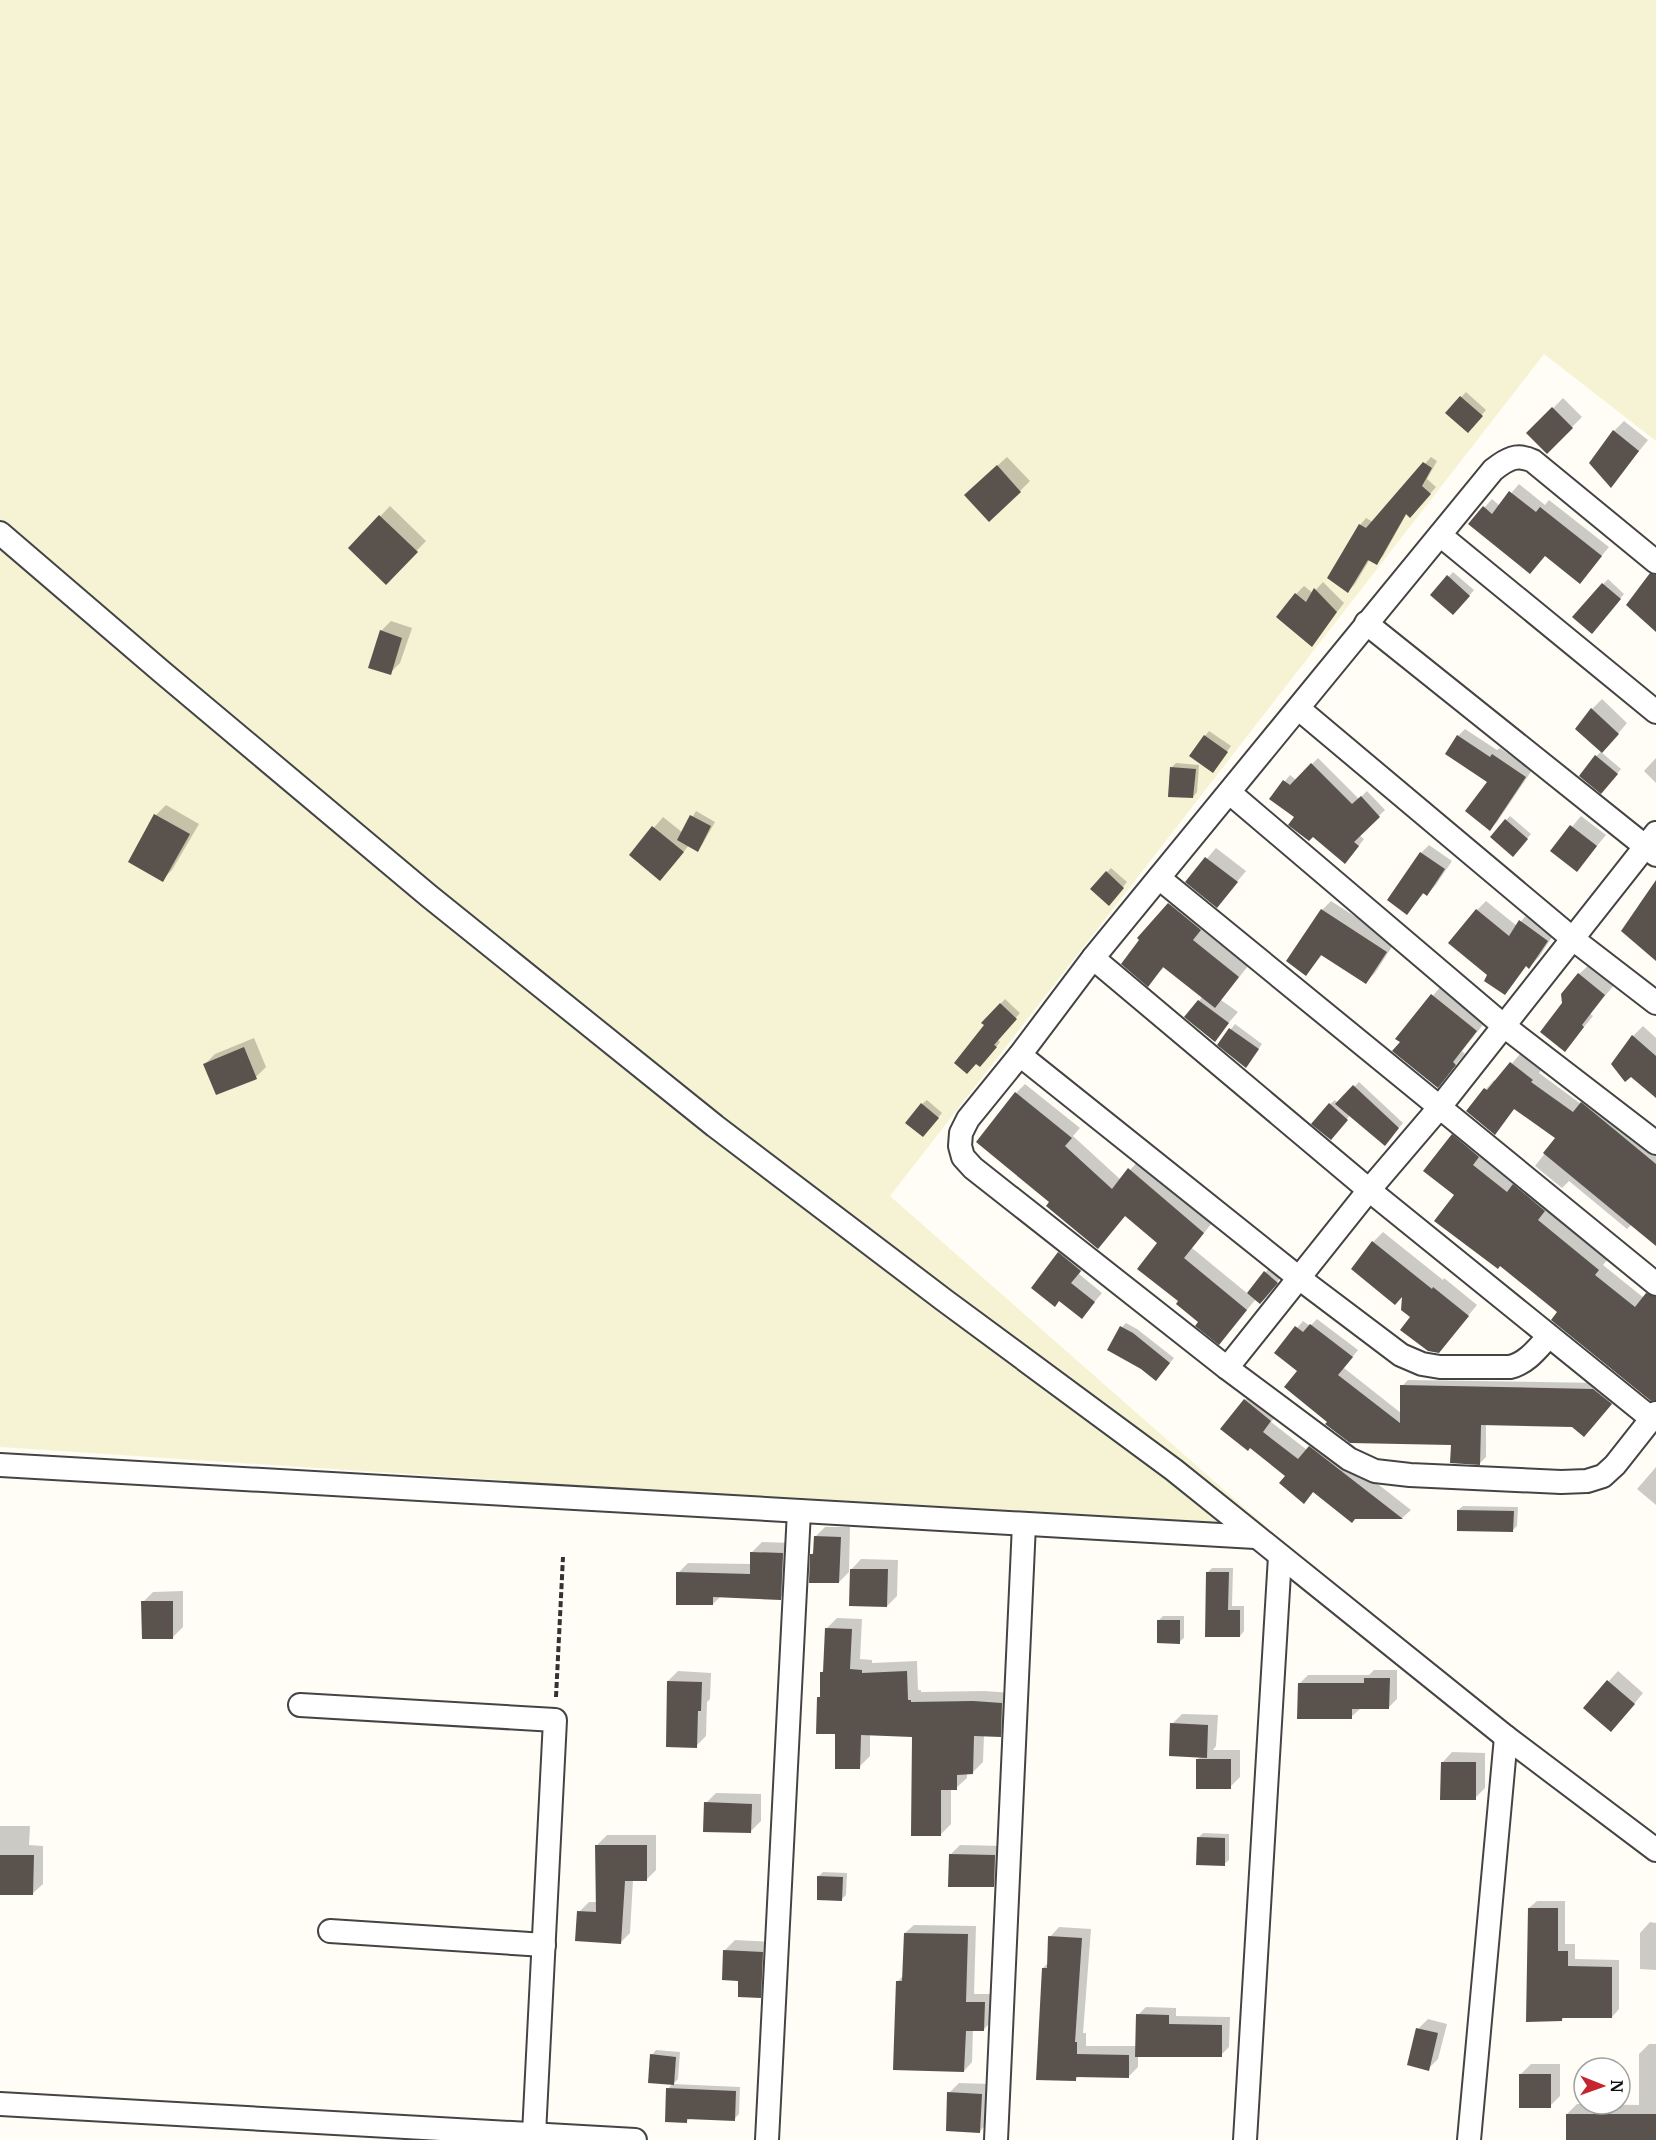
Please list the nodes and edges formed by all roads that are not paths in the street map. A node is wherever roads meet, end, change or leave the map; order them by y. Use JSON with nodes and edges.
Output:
{"nodes":[{"id":1,"x":0,"y":533,"type":"edge"},
{"id":2,"x":1440,"y":535,"type":"junction"},
{"id":3,"x":1656,"y":562,"type":"edge"},
{"id":4,"x":1366,"y":623,"type":"junction"},
{"id":5,"x":1299,"y":709,"type":"junction"},
{"id":6,"x":1656,"y":712,"type":"edge"},
{"id":7,"x":1230,"y":793,"type":"junction"},
{"id":8,"x":1652,"y":845,"type":"edge"},
{"id":9,"x":1159,"y":878,"type":"junction"},
{"id":10,"x":1573,"y":939,"type":"junction"},
{"id":11,"x":1093,"y":958,"type":"junction"},
{"id":12,"x":1656,"y":1003,"type":"edge"},
{"id":13,"x":1504,"y":1026,"type":"junction"},
{"id":14,"x":1020,"y":1055,"type":"junction"},
{"id":15,"x":1439,"y":1108,"type":"junction"},
{"id":16,"x":1656,"y":1143,"type":"edge"},
{"id":17,"x":1369,"y":1190,"type":"junction"},
{"id":18,"x":1299,"y":1278,"type":"junction"},
{"id":19,"x":1656,"y":1284,"type":"edge"},
{"id":20,"x":1549,"y":1336,"type":"junction"},
{"id":21,"x":1227,"y":1368,"type":"junction"},
{"id":22,"x":1654,"y":1416,"type":"edge"},
{"id":23,"x":0,"y":1465,"type":"edge"},
{"id":24,"x":799,"y":1511,"type":"junction"},
{"id":25,"x":1024,"y":1524,"type":"junction"},
{"id":26,"x":1255,"y":1537,"type":"junction"},
{"id":27,"x":1280,"y":1557,"type":"junction"},
{"id":28,"x":300,"y":1705,"type":"dead end"},
{"id":29,"x":1506,"y":1737,"type":"junction"},
{"id":30,"x":1656,"y":1850,"type":"edge"},
{"id":31,"x":330,"y":1930,"type":"dead end"},
{"id":32,"x":544,"y":1945,"type":"junction"},
{"id":33,"x":0,"y":2104,"type":"edge"},
{"id":34,"x":534,"y":2134,"type":"junction"},
{"id":35,"x":635,"y":2140,"type":"edge"},
{"id":36,"x":767,"y":2140,"type":"edge"},
{"id":37,"x":996,"y":2140,"type":"edge"},
{"id":38,"x":1245,"y":2140,"type":"edge"},
{"id":39,"x":1469,"y":2140,"type":"edge"}],
"edges":[{"from":1,"to":26,"type":"street"},
{"from":2,"to":3,"type":"street"},
{"from":2,"to":4,"type":"street"},
{"from":2,"to":6,"type":"street"},
{"from":4,"to":5,"type":"street"},
{"from":4,"to":8,"type":"street"},
{"from":5,"to":7,"type":"street"},
{"from":5,"to":10,"type":"street"},
{"from":7,"to":9,"type":"street"},
{"from":7,"to":13,"type":"street"},
{"from":8,"to":10,"type":"street"},
{"from":9,"to":11,"type":"street"},
{"from":9,"to":15,"type":"street"},
{"from":10,"to":12,"type":"street"},
{"from":10,"to":13,"type":"street"},
{"from":11,"to":14,"type":"street"},
{"from":11,"to":17,"type":"street"},
{"from":13,"to":15,"type":"street"},
{"from":13,"to":16,"type":"street"},
{"from":14,"to":18,"type":"street"},
{"from":14,"to":21,"type":"street"},
{"from":15,"to":17,"type":"street"},
{"from":15,"to":19,"type":"street"},
{"from":17,"to":18,"type":"street"},
{"from":17,"to":20,"type":"street"},
{"from":18,"to":20,"type":"street"},
{"from":18,"to":21,"type":"street"},
{"from":20,"to":22,"type":"street"},
{"from":21,"to":22,"type":"street"},
{"from":23,"to":24,"type":"street"},
{"from":24,"to":25,"type":"street"},
{"from":24,"to":36,"type":"street"},
{"from":25,"to":26,"type":"street"},
{"from":25,"to":37,"type":"street"},
{"from":26,"to":27,"type":"street"},
{"from":27,"to":29,"type":"street"},
{"from":27,"to":38,"type":"street"},
{"from":28,"to":32,"type":"street"},
{"from":29,"to":30,"type":"street"},
{"from":29,"to":39,"type":"street"},
{"from":31,"to":32,"type":"street"},
{"from":32,"to":34,"type":"street"},
{"from":33,"to":34,"type":"street"},
{"from":34,"to":35,"type":"street"}]}
